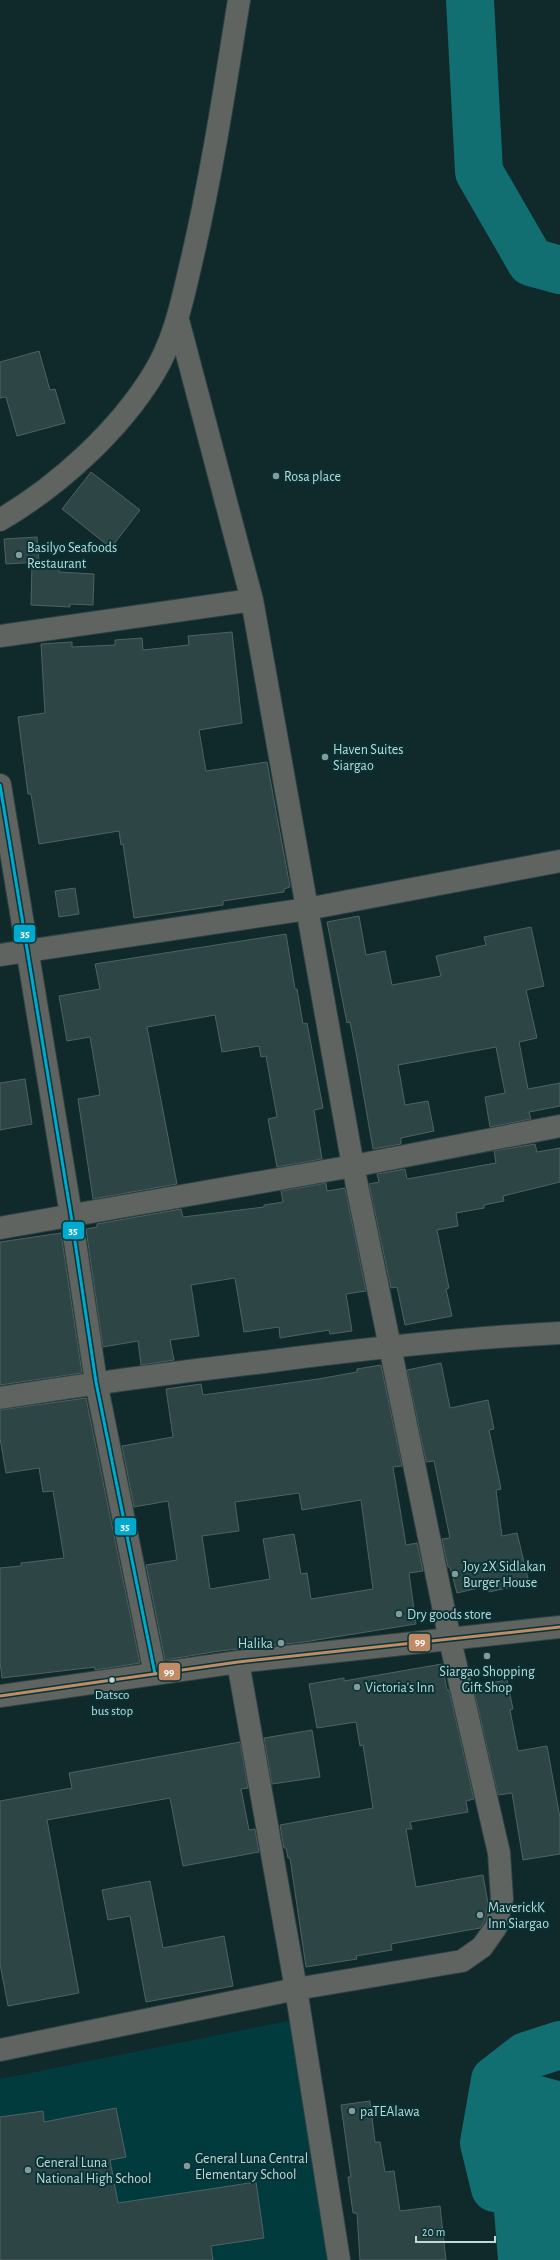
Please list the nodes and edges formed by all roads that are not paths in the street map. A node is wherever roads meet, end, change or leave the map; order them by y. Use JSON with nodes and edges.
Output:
{"nodes":[{"id":1,"x":239,"y":0,"type":"edge"},
{"id":2,"x":178,"y":320,"type":"junction"},
{"id":3,"x":0,"y":520,"type":"edge"},
{"id":4,"x":252,"y":600,"type":"junction"},
{"id":5,"x":0,"y":636,"type":"edge"},
{"id":6,"x":0,"y":785,"type":"edge"},
{"id":7,"x":560,"y":861,"type":"edge"},
{"id":8,"x":307,"y":909,"type":"junction"},
{"id":9,"x":28,"y":951,"type":"junction"},
{"id":10,"x":0,"y":955,"type":"edge"},
{"id":11,"x":560,"y":1126,"type":"edge"},
{"id":12,"x":353,"y":1166,"type":"junction"},
{"id":13,"x":71,"y":1215,"type":"junction"},
{"id":14,"x":0,"y":1228,"type":"edge"},
{"id":15,"x":560,"y":1333,"type":"edge"},
{"id":16,"x":391,"y":1346,"type":"junction"},
{"id":17,"x":96,"y":1382,"type":"junction"},
{"id":18,"x":0,"y":1398,"type":"edge"},
{"id":19,"x":560,"y":1627,"type":"edge"},
{"id":20,"x":450,"y":1640,"type":"junction"},
{"id":21,"x":238,"y":1662,"type":"junction"},
{"id":22,"x":155,"y":1674,"type":"junction"},
{"id":23,"x":0,"y":1696,"type":"edge"},
{"id":24,"x":296,"y":1989,"type":"junction"},
{"id":25,"x":0,"y":2050,"type":"edge"},
{"id":26,"x":339,"y":2260,"type":"edge"}],
"edges":[{"from":1,"to":2,"type":"street"},
{"from":2,"to":3,"type":"street"},
{"from":2,"to":4,"type":"street"},
{"from":4,"to":5,"type":"street"},
{"from":4,"to":8,"type":"street"},
{"from":6,"to":9,"type":"street"},
{"from":7,"to":8,"type":"street"},
{"from":8,"to":9,"type":"street"},
{"from":8,"to":12,"type":"street"},
{"from":9,"to":10,"type":"street"},
{"from":9,"to":13,"type":"street"},
{"from":11,"to":12,"type":"street"},
{"from":12,"to":13,"type":"street"},
{"from":12,"to":16,"type":"street"},
{"from":13,"to":14,"type":"street"},
{"from":13,"to":17,"type":"street"},
{"from":15,"to":16,"type":"street"},
{"from":16,"to":17,"type":"street"},
{"from":16,"to":20,"type":"street"},
{"from":17,"to":18,"type":"street"},
{"from":17,"to":22,"type":"street"},
{"from":19,"to":20,"type":"street"},
{"from":20,"to":21,"type":"street"},
{"from":20,"to":24,"type":"street"},
{"from":21,"to":22,"type":"street"},
{"from":21,"to":24,"type":"street"},
{"from":22,"to":23,"type":"street"},
{"from":24,"to":25,"type":"street"},
{"from":24,"to":26,"type":"street"}]}
